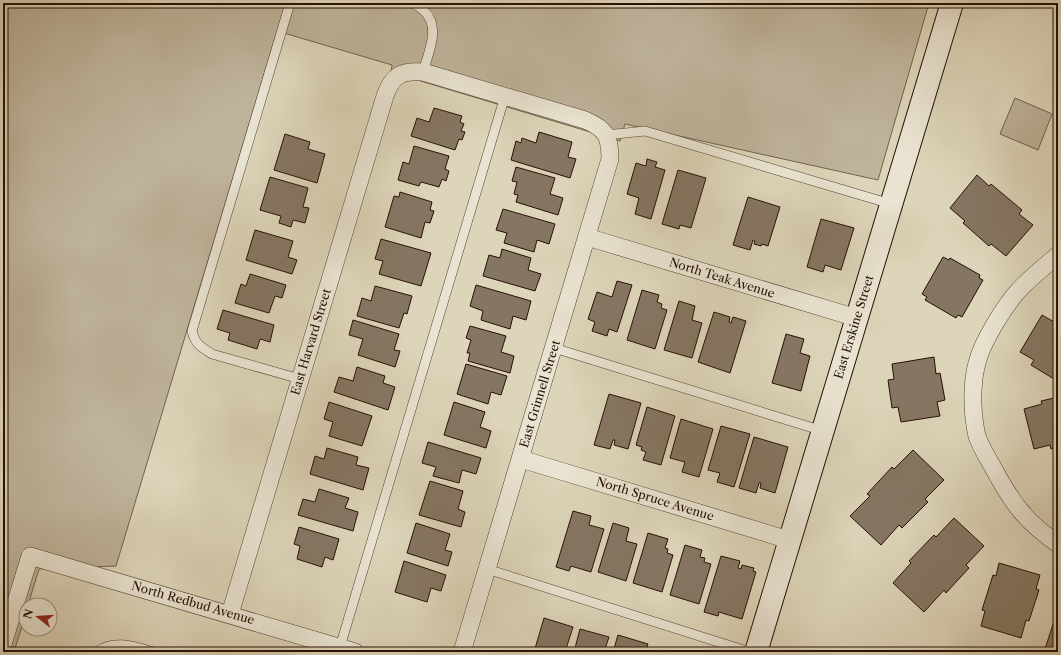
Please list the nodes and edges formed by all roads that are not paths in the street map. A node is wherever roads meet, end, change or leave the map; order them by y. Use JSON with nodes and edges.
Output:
{"nodes":[{"id":1,"x":290,"y":3,"type":"edge"},
{"id":2,"x":412,"y":3,"type":"edge"},
{"id":3,"x":952,"y":3,"type":"edge"},
{"id":4,"x":423,"y":72,"type":"junction"},
{"id":5,"x":505,"y":96,"type":"junction"},
{"id":6,"x":606,"y":134,"type":"junction"},
{"id":7,"x":891,"y":204,"type":"junction"},
{"id":8,"x":587,"y":237,"type":"junction"},
{"id":9,"x":1058,"y":255,"type":"edge"},
{"id":10,"x":857,"y":318,"type":"junction"},
{"id":11,"x":554,"y":348,"type":"junction"},
{"id":12,"x":300,"y":379,"type":"junction"},
{"id":13,"x":823,"y":430,"type":"junction"},
{"id":14,"x":521,"y":459,"type":"junction"},
{"id":15,"x":789,"y":540,"type":"junction"},
{"id":16,"x":1058,"y":544,"type":"edge"},
{"id":17,"x":487,"y":569,"type":"junction"},
{"id":18,"x":230,"y":614,"type":"junction"},
{"id":19,"x":3,"y":644,"type":"edge"},
{"id":20,"x":348,"y":650,"type":"edge"},
{"id":21,"x":96,"y":652,"type":"edge"},
{"id":22,"x":153,"y":652,"type":"edge"},
{"id":23,"x":462,"y":652,"type":"edge"},
{"id":24,"x":750,"y":652,"type":"edge"},
{"id":25,"x":756,"y":652,"type":"edge"}],
"edges":[{"from":1,"to":12,"type":"lane"},
{"from":2,"to":4,"type":"lane"},
{"from":3,"to":7,"type":"street","name":"East Erskine Street"},
{"from":4,"to":5,"type":"street"},
{"from":4,"to":12,"type":"street","name":"East Harvard Street"},
{"from":5,"to":6,"type":"street"},
{"from":5,"to":20,"type":"lane"},
{"from":6,"to":7,"type":"lane"},
{"from":6,"to":8,"type":"street","name":"East Grinnell Street"},
{"from":7,"to":10,"type":"street","name":"East Erskine Street"},
{"from":8,"to":10,"type":"street","name":"North Teak Avenue"},
{"from":8,"to":11,"type":"street","name":"East Grinnell Street"},
{"from":9,"to":16,"type":"street"},
{"from":10,"to":13,"type":"street","name":"East Erskine Street"},
{"from":11,"to":13,"type":"lane"},
{"from":11,"to":14,"type":"street","name":"East Grinnell Street"},
{"from":12,"to":18,"type":"street","name":"East Harvard Street"},
{"from":13,"to":15,"type":"street","name":"East Erskine Street"},
{"from":14,"to":15,"type":"street","name":"North Spruce Avenue"},
{"from":14,"to":17,"type":"street","name":"East Grinnell Street"},
{"from":15,"to":25,"type":"street","name":"East Erskine Street"},
{"from":17,"to":23,"type":"street","name":"East Grinnell Street"},
{"from":17,"to":24,"type":"lane"},
{"from":18,"to":19,"type":"street","name":"North Redbud Avenue"},
{"from":18,"to":20,"type":"street","name":"North Redbud Avenue"},
{"from":21,"to":22,"type":"lane"}]}
